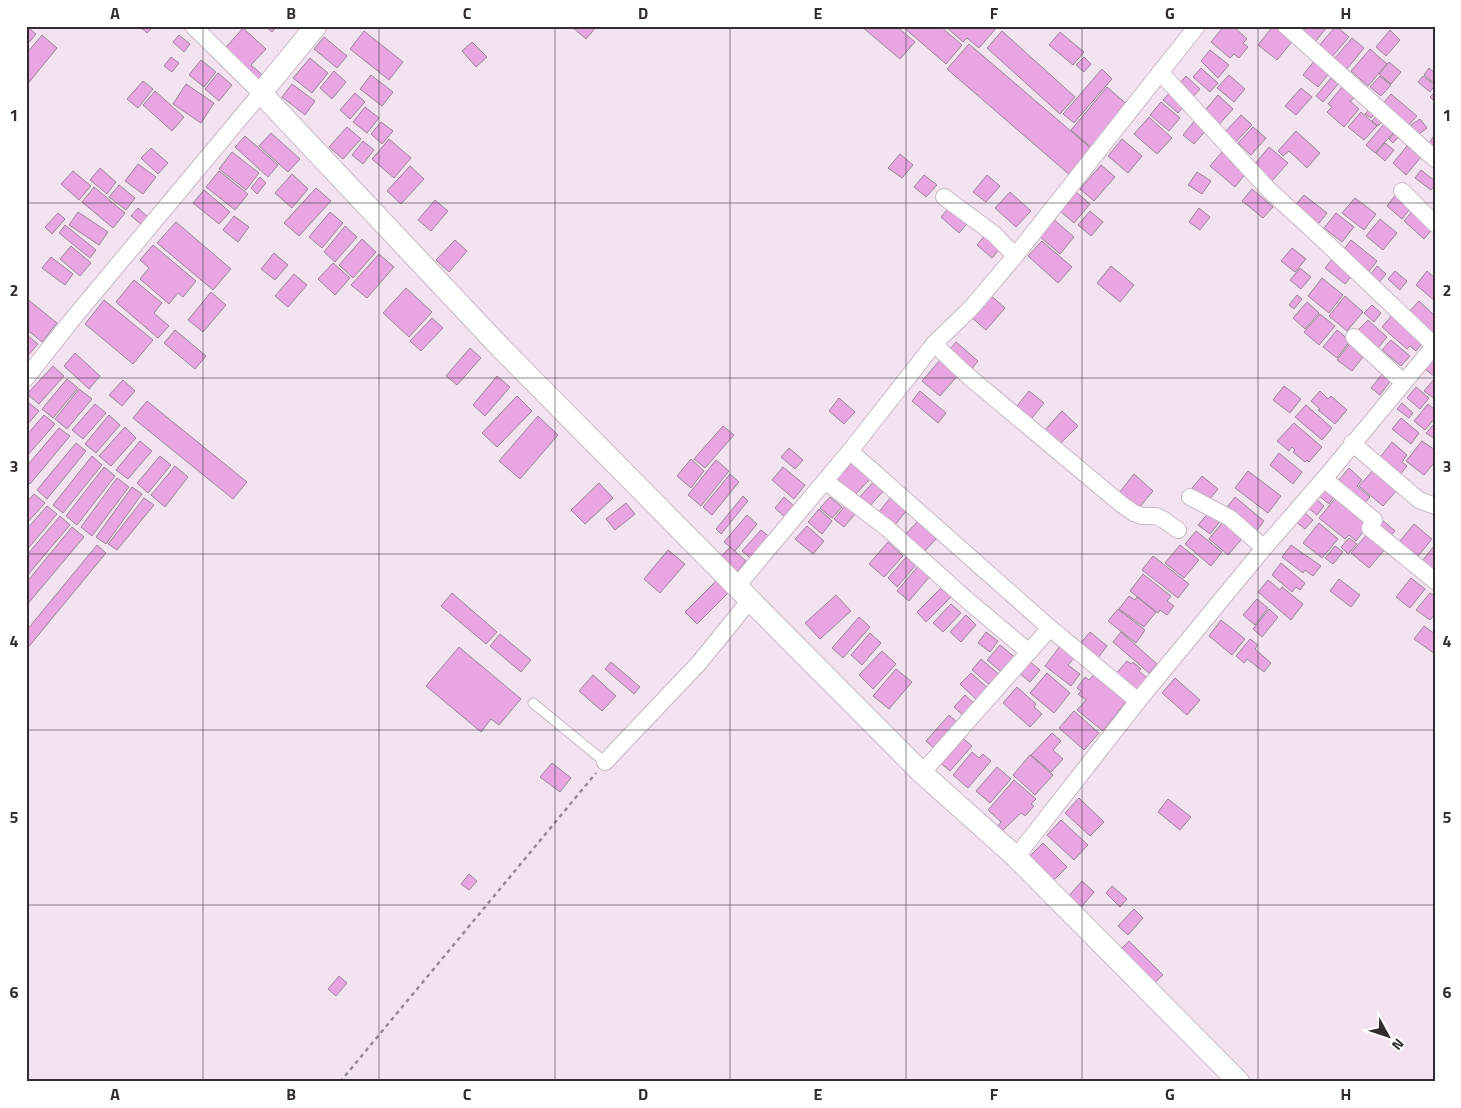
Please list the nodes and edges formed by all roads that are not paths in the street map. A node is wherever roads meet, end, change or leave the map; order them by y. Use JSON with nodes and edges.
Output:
{"nodes":[{"id":1,"x":192,"y":26,"type":"edge"},
{"id":2,"x":316,"y":26,"type":"edge"},
{"id":3,"x":1197,"y":26,"type":"edge"},
{"id":4,"x":1286,"y":26,"type":"edge"},
{"id":5,"x":1160,"y":72,"type":"junction"},
{"id":6,"x":261,"y":93,"type":"junction"},
{"id":7,"x":1435,"y":159,"type":"edge"},
{"id":8,"x":1402,"y":191,"type":"dead end"},
{"id":9,"x":944,"y":198,"type":"dead end"},
{"id":10,"x":1435,"y":224,"type":"edge"},
{"id":11,"x":1015,"y":256,"type":"junction"},
{"id":12,"x":1354,"y":337,"type":"dead end"},
{"id":13,"x":934,"y":344,"type":"junction"},
{"id":14,"x":1434,"y":345,"type":"edge"},
{"id":15,"x":26,"y":378,"type":"edge"},
{"id":16,"x":1403,"y":382,"type":"junction"},
{"id":17,"x":1352,"y":443,"type":"junction"},
{"id":18,"x":850,"y":451,"type":"junction"},
{"id":19,"x":1324,"y":479,"type":"junction"},
{"id":20,"x":825,"y":481,"type":"junction"},
{"id":21,"x":1190,"y":498,"type":"dead end"},
{"id":22,"x":1435,"y":506,"type":"edge"},
{"id":23,"x":1178,"y":530,"type":"dead end"},
{"id":24,"x":1264,"y":548,"type":"junction"},
{"id":25,"x":1435,"y":582,"type":"edge"},
{"id":26,"x":744,"y":593,"type":"junction"},
{"id":27,"x":1050,"y":628,"type":"junction"},
{"id":28,"x":1029,"y":652,"type":"junction"},
{"id":29,"x":1138,"y":701,"type":"junction"},
{"id":30,"x":533,"y":703,"type":"dead end"},
{"id":31,"x":605,"y":762,"type":"joint"},
{"id":32,"x":922,"y":774,"type":"junction"},
{"id":33,"x":1016,"y":857,"type":"junction"},
{"id":34,"x":1239,"y":1082,"type":"edge"}],
"edges":[{"from":1,"to":6,"type":"street"},
{"from":2,"to":6,"type":"street"},
{"from":3,"to":5,"type":"street"},
{"from":4,"to":7,"type":"street"},
{"from":5,"to":11,"type":"street"},
{"from":5,"to":14,"type":"street"},
{"from":6,"to":15,"type":"street"},
{"from":6,"to":26,"type":"street"},
{"from":8,"to":10,"type":"street"},
{"from":9,"to":11,"type":"street"},
{"from":11,"to":13,"type":"street"},
{"from":12,"to":16,"type":"street"},
{"from":13,"to":18,"type":"street"},
{"from":13,"to":23,"type":"street"},
{"from":14,"to":16,"type":"street"},
{"from":16,"to":17,"type":"street"},
{"from":17,"to":19,"type":"street"},
{"from":17,"to":22,"type":"street"},
{"from":18,"to":20,"type":"street"},
{"from":18,"to":27,"type":"street"},
{"from":19,"to":24,"type":"street"},
{"from":19,"to":25,"type":"street"},
{"from":20,"to":26,"type":"street"},
{"from":20,"to":28,"type":"street"},
{"from":21,"to":24,"type":"street"},
{"from":24,"to":29,"type":"street"},
{"from":26,"to":31,"type":"street"},
{"from":26,"to":32,"type":"street"},
{"from":27,"to":28,"type":"street"},
{"from":27,"to":29,"type":"street"},
{"from":28,"to":32,"type":"street"},
{"from":29,"to":33,"type":"street"},
{"from":30,"to":31,"type":"lane"},
{"from":32,"to":33,"type":"street"},
{"from":33,"to":34,"type":"street"}]}
